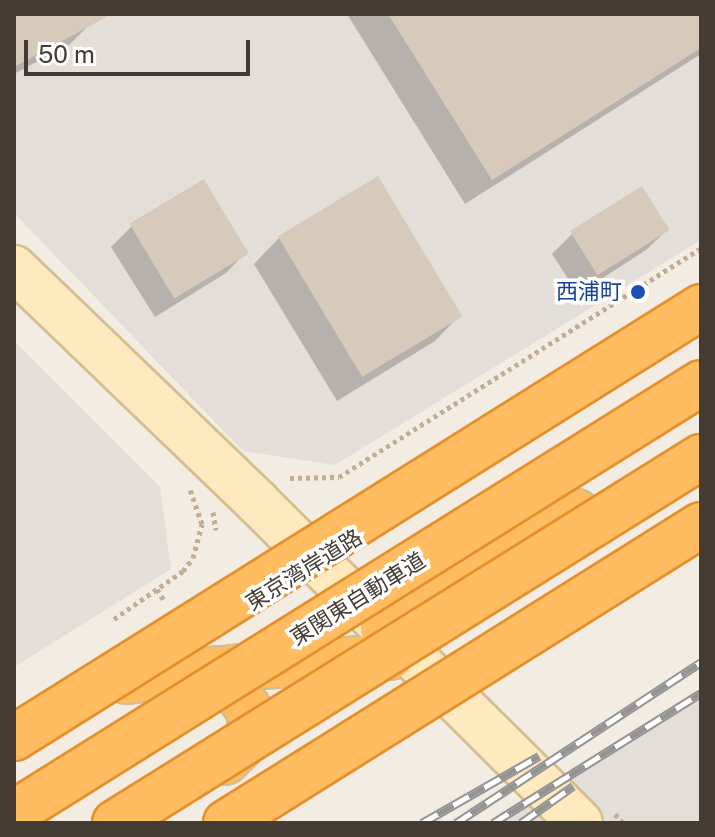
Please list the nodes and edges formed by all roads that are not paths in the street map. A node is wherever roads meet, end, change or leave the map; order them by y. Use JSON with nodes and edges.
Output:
{"nodes":[{"id":1,"x":14,"y":268,"type":"edge"},
{"id":2,"x":701,"y":299,"type":"edge"},
{"id":3,"x":701,"y":307,"type":"edge"},
{"id":4,"x":701,"y":383,"type":"edge"},
{"id":5,"x":701,"y":457,"type":"edge"},
{"id":6,"x":690,"y":503,"type":"edge"},
{"id":7,"x":317,"y":561,"type":"junction"},
{"id":8,"x":396,"y":642,"type":"junction"},
{"id":9,"x":218,"y":669,"type":"junction"},
{"id":10,"x":127,"y":681,"type":"junction"},
{"id":11,"x":14,"y":738,"type":"edge"},
{"id":12,"x":14,"y":753,"type":"edge"},
{"id":13,"x":215,"y":807,"type":"edge"},
{"id":14,"x":14,"y":813,"type":"edge"},
{"id":15,"x":596,"y":818,"type":"edge"},
{"id":16,"x":115,"y":823,"type":"edge"},
{"id":17,"x":156,"y":823,"type":"edge"}],
"edges":[{"from":1,"to":7,"type":"street"},
{"from":2,"to":7,"type":"highway","name":"東京湾岸道路"},
{"from":3,"to":11,"type":"highway","name":"東京湾岸道路","bridge":true},
{"from":4,"to":14,"type":"highway","name":"東関東自動車道","bridge":true},
{"from":5,"to":16,"type":"highway","bridge":true},
{"from":6,"to":8,"type":"highway"},
{"from":6,"to":13,"type":"highway","bridge":true},
{"from":7,"to":8,"type":"street"},
{"from":7,"to":10,"type":"highway","name":"東京湾岸道路"},
{"from":8,"to":9,"type":"highway"},
{"from":8,"to":13,"type":"highway"},
{"from":8,"to":15,"type":"street"},
{"from":9,"to":10,"type":"highway"},
{"from":9,"to":13,"type":"highway"},
{"from":10,"to":12,"type":"highway","name":"東京湾岸道路"},
{"from":13,"to":17,"type":"highway"}]}
